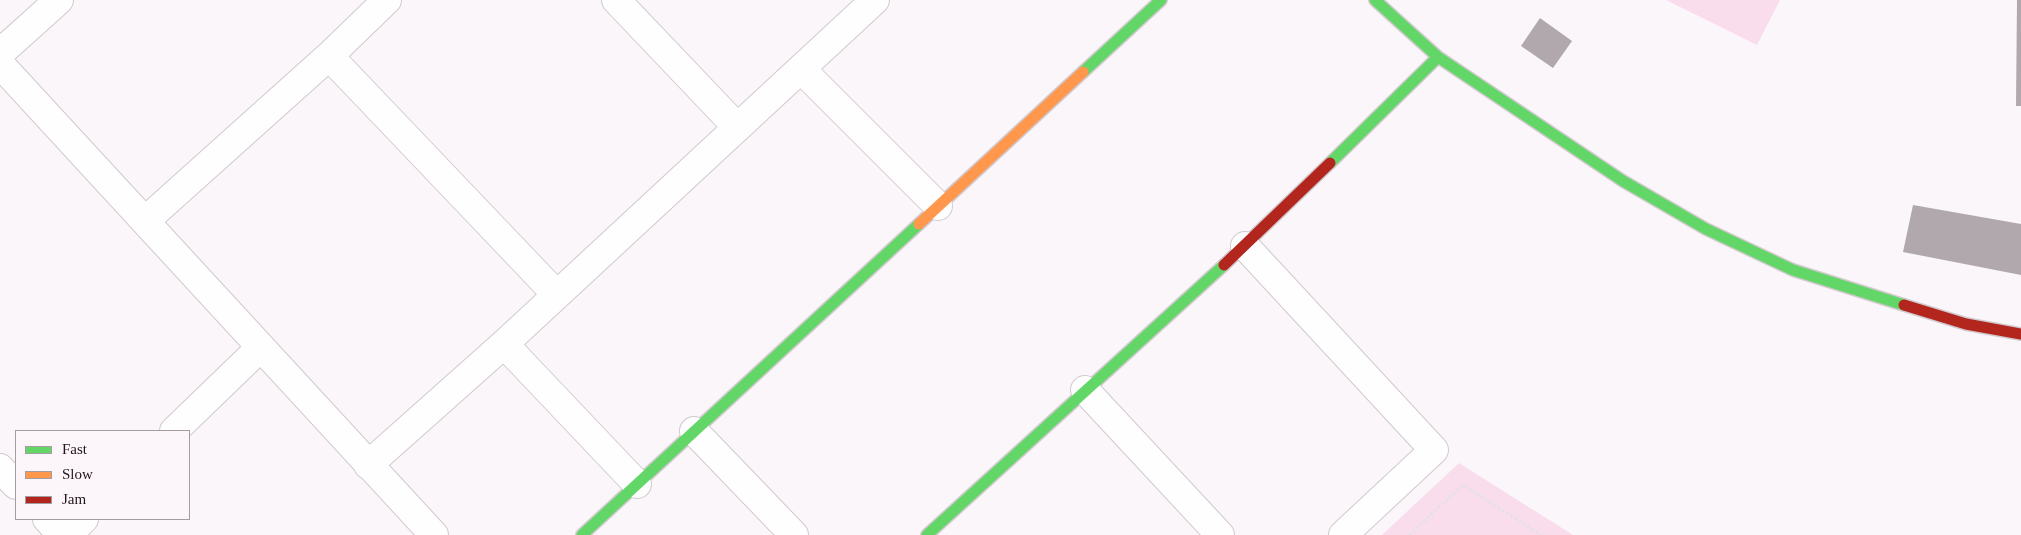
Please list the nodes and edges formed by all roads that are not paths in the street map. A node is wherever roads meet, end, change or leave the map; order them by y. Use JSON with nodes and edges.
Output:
{"nodes":[{"id":1,"x":60,"y":0,"type":"edge"},
{"id":2,"x":387,"y":0,"type":"edge"},
{"id":3,"x":616,"y":0,"type":"edge"},
{"id":4,"x":874,"y":0,"type":"edge"},
{"id":5,"x":1161,"y":0,"type":"edge"},
{"id":6,"x":1375,"y":0,"type":"edge"},
{"id":7,"x":0,"y":52,"type":"edge"},
{"id":8,"x":329,"y":56,"type":"junction"},
{"id":9,"x":1438,"y":57,"type":"junction"},
{"id":10,"x":0,"y":64,"type":"edge"},
{"id":11,"x":801,"y":69,"type":"junction"},
{"id":12,"x":737,"y":127,"type":"junction"},
{"id":13,"x":938,"y":206,"type":"junction"},
{"id":14,"x":145,"y":221,"type":"junction"},
{"id":15,"x":1245,"y":246,"type":"junction"},
{"id":16,"x":557,"y":295,"type":"junction"},
{"id":17,"x":2021,"y":334,"type":"edge"},
{"id":18,"x":504,"y":344,"type":"junction"},
{"id":19,"x":260,"y":348,"type":"junction"},
{"id":20,"x":1085,"y":390,"type":"junction"},
{"id":21,"x":175,"y":430,"type":"edge"},
{"id":22,"x":694,"y":432,"type":"junction"},
{"id":23,"x":368,"y":465,"type":"junction"},
{"id":24,"x":0,"y":468,"type":"edge"},
{"id":25,"x":15,"y":484,"type":"edge"},
{"id":26,"x":637,"y":484,"type":"junction"},
{"id":27,"x":48,"y":520,"type":"edge"},
{"id":28,"x":83,"y":520,"type":"edge"},
{"id":29,"x":62,"y":535,"type":"edge"},
{"id":30,"x":68,"y":535,"type":"edge"},
{"id":31,"x":434,"y":535,"type":"edge"},
{"id":32,"x":582,"y":535,"type":"edge"},
{"id":33,"x":794,"y":535,"type":"edge"},
{"id":34,"x":927,"y":535,"type":"edge"},
{"id":35,"x":1220,"y":535,"type":"edge"},
{"id":36,"x":1342,"y":535,"type":"edge"}],
"edges":[{"from":1,"to":7,"type":"street"},
{"from":2,"to":8,"type":"street"},
{"from":3,"to":12,"type":"street"},
{"from":4,"to":11,"type":"street"},
{"from":5,"to":13,"type":"street"},
{"from":6,"to":9,"type":"street"},
{"from":8,"to":14,"type":"street"},
{"from":8,"to":16,"type":"street"},
{"from":9,"to":15,"type":"street"},
{"from":9,"to":17,"type":"street"},
{"from":10,"to":14,"type":"street"},
{"from":11,"to":12,"type":"street"},
{"from":11,"to":13,"type":"street"},
{"from":12,"to":16,"type":"street"},
{"from":13,"to":22,"type":"street"},
{"from":14,"to":19,"type":"street"},
{"from":15,"to":20,"type":"street"},
{"from":15,"to":36,"type":"street"},
{"from":16,"to":18,"type":"street"},
{"from":18,"to":23,"type":"street"},
{"from":18,"to":26,"type":"street"},
{"from":19,"to":21,"type":"street"},
{"from":19,"to":23,"type":"street"},
{"from":20,"to":34,"type":"street"},
{"from":20,"to":35,"type":"street"},
{"from":22,"to":26,"type":"street"},
{"from":22,"to":33,"type":"street"},
{"from":23,"to":31,"type":"street"},
{"from":24,"to":25,"type":"street"},
{"from":26,"to":32,"type":"street"},
{"from":27,"to":29,"type":"street"},
{"from":28,"to":30,"type":"street"}]}
